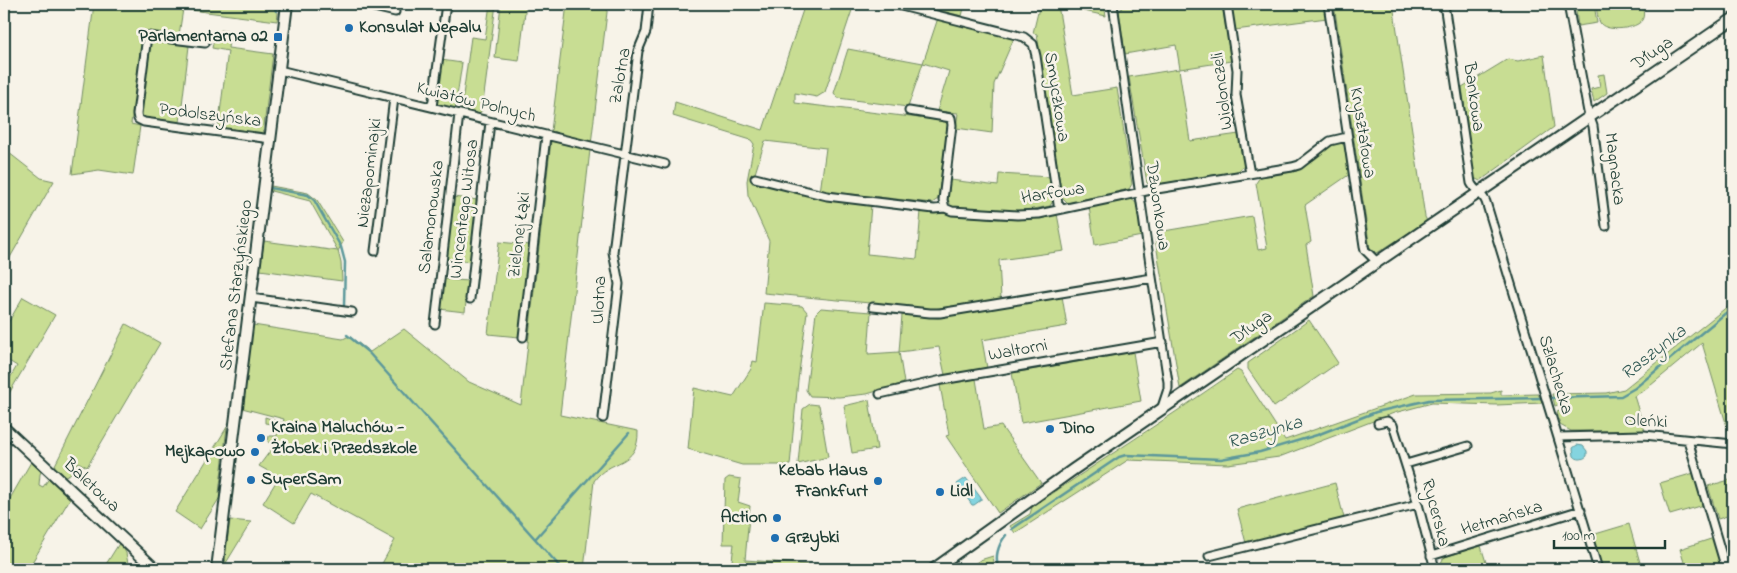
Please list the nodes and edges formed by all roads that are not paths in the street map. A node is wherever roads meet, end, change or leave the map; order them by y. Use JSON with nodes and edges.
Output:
{"nodes":[{"id":1,"x":287,"y":4,"type":"edge"},
{"id":2,"x":360,"y":4,"type":"edge"},
{"id":3,"x":446,"y":4,"type":"edge"},
{"id":4,"x":649,"y":4,"type":"edge"},
{"id":5,"x":892,"y":4,"type":"edge"},
{"id":6,"x":1113,"y":4,"type":"edge"},
{"id":7,"x":1227,"y":4,"type":"edge"},
{"id":8,"x":1328,"y":4,"type":"edge"},
{"id":9,"x":1444,"y":4,"type":"edge"},
{"id":10,"x":1568,"y":4,"type":"edge"},
{"id":11,"x":395,"y":12,"type":"dead end"},
{"id":12,"x":1733,"y":19,"type":"edge"},
{"id":13,"x":205,"y":43,"type":"dead end"},
{"id":14,"x":280,"y":70,"type":"junction"},
{"id":15,"x":394,"y":98,"type":"junction"},
{"id":16,"x":432,"y":107,"type":"junction"},
{"id":17,"x":909,"y":111,"type":"dead end"},
{"id":18,"x":459,"y":114,"type":"junction"},
{"id":19,"x":1590,"y":116,"type":"junction"},
{"id":20,"x":490,"y":122,"type":"junction"},
{"id":21,"x":546,"y":136,"type":"junction"},
{"id":22,"x":1347,"y":137,"type":"junction"},
{"id":23,"x":271,"y":139,"type":"junction"},
{"id":24,"x":625,"y":154,"type":"junction"},
{"id":25,"x":665,"y":164,"type":"dead end"},
{"id":26,"x":1250,"y":174,"type":"junction"},
{"id":27,"x":755,"y":178,"type":"dead end"},
{"id":28,"x":1479,"y":192,"type":"junction"},
{"id":29,"x":1140,"y":193,"type":"junction"},
{"id":30,"x":945,"y":208,"type":"junction"},
{"id":31,"x":1062,"y":209,"type":"junction"},
{"id":32,"x":1606,"y":226,"type":"dead end"},
{"id":33,"x":376,"y":251,"type":"dead end"},
{"id":34,"x":1377,"y":262,"type":"junction"},
{"id":35,"x":1152,"y":278,"type":"junction"},
{"id":36,"x":251,"y":298,"type":"junction"},
{"id":37,"x":470,"y":299,"type":"dead end"},
{"id":38,"x":873,"y":307,"type":"dead end"},
{"id":39,"x":352,"y":312,"type":"dead end"},
{"id":40,"x":435,"y":324,"type":"dead end"},
{"id":41,"x":523,"y":337,"type":"dead end"},
{"id":42,"x":1163,"y":342,"type":"junction"},
{"id":43,"x":880,"y":394,"type":"dead end"},
{"id":44,"x":1160,"y":411,"type":"junction"},
{"id":45,"x":603,"y":418,"type":"dead end"},
{"id":46,"x":1378,"y":423,"type":"dead end"},
{"id":47,"x":4,"y":428,"type":"edge"},
{"id":48,"x":1558,"y":437,"type":"junction"},
{"id":49,"x":1688,"y":440,"type":"junction"},
{"id":50,"x":1733,"y":444,"type":"edge"},
{"id":51,"x":1468,"y":446,"type":"dead end"},
{"id":52,"x":1406,"y":464,"type":"junction"},
{"id":53,"x":1418,"y":504,"type":"junction"},
{"id":54,"x":1581,"y":510,"type":"junction"},
{"id":55,"x":1209,"y":556,"type":"dead end"},
{"id":56,"x":1431,"y":556,"type":"junction"},
{"id":57,"x":155,"y":569,"type":"edge"},
{"id":58,"x":217,"y":569,"type":"edge"},
{"id":59,"x":934,"y":569,"type":"edge"},
{"id":60,"x":1435,"y":569,"type":"edge"},
{"id":61,"x":1598,"y":569,"type":"edge"},
{"id":62,"x":1726,"y":569,"type":"edge"}],
"edges":[{"from":1,"to":14,"type":"street","name":"Stefana Starzyńskiego"},
{"from":2,"to":11,"type":"street"},
{"from":3,"to":16,"type":"street"},
{"from":4,"to":24,"type":"street","name":"Zalotna"},
{"from":5,"to":31,"type":"street","name":"Smyczkowa"},
{"from":6,"to":29,"type":"street","name":"Dzwonkowa"},
{"from":7,"to":26,"type":"street","name":"Wiolonczeli"},
{"from":8,"to":22,"type":"street","name":"Kryształowa"},
{"from":9,"to":28,"type":"street","name":"Bankowa"},
{"from":10,"to":19,"type":"street"},
{"from":12,"to":19,"type":"street","name":"Długa"},
{"from":13,"to":23,"type":"street","name":"Podolszyńska"},
{"from":14,"to":15,"type":"street","name":"Kwiatów Polnych"},
{"from":14,"to":23,"type":"street","name":"Stefana Starzyńskiego"},
{"from":15,"to":16,"type":"street","name":"Kwiatów Polnych"},
{"from":15,"to":33,"type":"street","name":"Niezapominajki"},
{"from":16,"to":18,"type":"street","name":"Kwiatów Polnych"},
{"from":17,"to":30,"type":"street"},
{"from":18,"to":20,"type":"street","name":"Kwiatów Polnych"},
{"from":18,"to":40,"type":"street","name":"Salamonowska"},
{"from":19,"to":28,"type":"street","name":"Długa"},
{"from":19,"to":32,"type":"street","name":"Magnacka"},
{"from":20,"to":21,"type":"street","name":"Kwiatów Polnych"},
{"from":20,"to":37,"type":"street","name":"Wincentego Witosa"},
{"from":21,"to":24,"type":"street","name":"Kwiatów Polnych"},
{"from":21,"to":41,"type":"street","name":"Zielonej Łąki"},
{"from":22,"to":26,"type":"street","name":"Harfowa"},
{"from":22,"to":34,"type":"street","name":"Kryształowa"},
{"from":23,"to":36,"type":"street","name":"Stefana Starzyńskiego"},
{"from":24,"to":25,"type":"street","name":"Kwiatów Polnych"},
{"from":24,"to":45,"type":"street","name":"Ulotna"},
{"from":26,"to":29,"type":"street","name":"Harfowa"},
{"from":27,"to":30,"type":"street","name":"Harfowa"},
{"from":28,"to":34,"type":"street","name":"Długa"},
{"from":28,"to":48,"type":"street","name":"Szlachecka"},
{"from":29,"to":31,"type":"street","name":"Harfowa"},
{"from":29,"to":35,"type":"street","name":"Dzwonkowa"},
{"from":30,"to":31,"type":"street","name":"Harfowa"},
{"from":34,"to":44,"type":"street","name":"Długa"},
{"from":35,"to":38,"type":"street"},
{"from":35,"to":42,"type":"street","name":"Dzwonkowa"},
{"from":36,"to":39,"type":"street"},
{"from":36,"to":58,"type":"street","name":"Stefana Starzyńskiego"},
{"from":42,"to":43,"type":"street","name":"Waltorni"},
{"from":42,"to":44,"type":"street","name":"Dzwonkowa"},
{"from":44,"to":59,"type":"street","name":"Długa"},
{"from":46,"to":52,"type":"street","name":"Rycerska"},
{"from":47,"to":57,"type":"street","name":"Baletowa"},
{"from":48,"to":49,"type":"street","name":"Oleńki"},
{"from":48,"to":54,"type":"street","name":"Szlachecka"},
{"from":49,"to":50,"type":"street","name":"Oleńki"},
{"from":49,"to":62,"type":"street"},
{"from":51,"to":52,"type":"street","name":"Rycerska"},
{"from":52,"to":53,"type":"street","name":"Rycerska"},
{"from":53,"to":55,"type":"street"},
{"from":53,"to":56,"type":"street","name":"Rycerska"},
{"from":54,"to":56,"type":"street","name":"Hetmańska"},
{"from":54,"to":61,"type":"street","name":"Szlachecka"},
{"from":56,"to":60,"type":"street","name":"Rycerska"}]}
